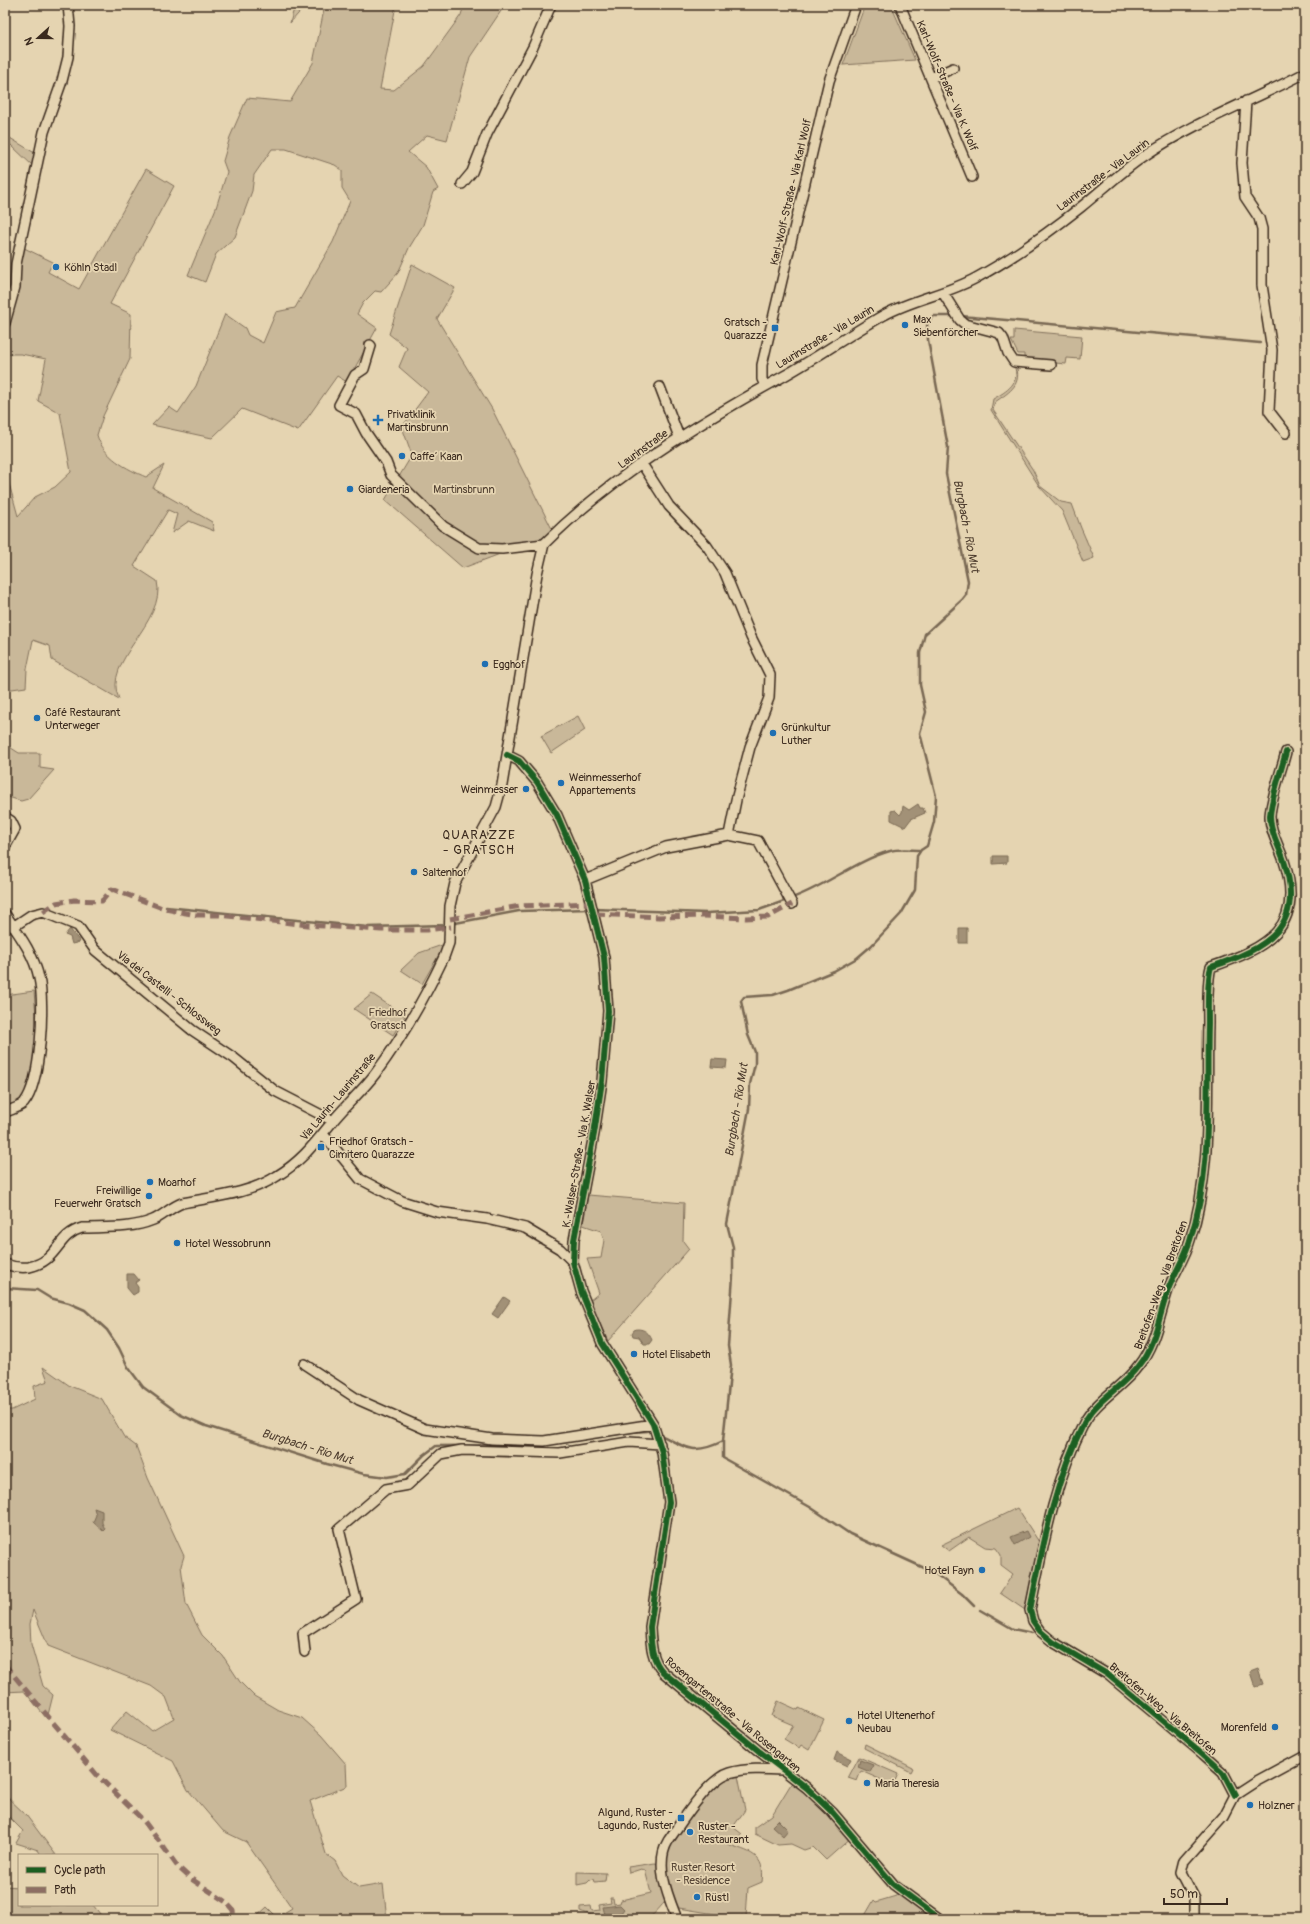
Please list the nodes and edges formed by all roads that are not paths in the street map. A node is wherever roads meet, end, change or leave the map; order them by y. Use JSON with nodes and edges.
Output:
{"nodes":[{"id":1,"x":68,"y":5,"type":"edge"},
{"id":2,"x":551,"y":5,"type":"edge"},
{"id":3,"x":856,"y":5,"type":"edge"},
{"id":4,"x":900,"y":5,"type":"edge"},
{"id":5,"x":953,"y":68,"type":"dead end"},
{"id":6,"x":1305,"y":73,"type":"edge"},
{"id":7,"x":931,"y":78,"type":"junction"},
{"id":8,"x":1246,"y":101,"type":"junction"},
{"id":9,"x":972,"y":177,"type":"dead end"},
{"id":10,"x":462,"y":184,"type":"dead end"},
{"id":11,"x":943,"y":293,"type":"junction"},
{"id":12,"x":5,"y":323,"type":"edge"},
{"id":13,"x":370,"y":345,"type":"dead end"},
{"id":14,"x":1051,"y":365,"type":"dead end"},
{"id":15,"x":765,"y":386,"type":"junction"},
{"id":16,"x":660,"y":387,"type":"dead end"},
{"id":17,"x":1286,"y":433,"type":"dead end"},
{"id":18,"x":679,"y":438,"type":"junction"},
{"id":19,"x":642,"y":464,"type":"junction"},
{"id":20,"x":544,"y":544,"type":"junction"},
{"id":21,"x":1286,"y":752,"type":"dead end"},
{"id":22,"x":507,"y":755,"type":"junction"},
{"id":23,"x":5,"y":817,"type":"edge"},
{"id":24,"x":729,"y":835,"type":"junction"},
{"id":25,"x":5,"y":847,"type":"edge"},
{"id":26,"x":586,"y":880,"type":"junction"},
{"id":27,"x":790,"y":900,"type":"dead end"},
{"id":28,"x":5,"y":914,"type":"edge"},
{"id":29,"x":13,"y":927,"type":"junction"},
{"id":30,"x":5,"y":1112,"type":"edge"},
{"id":31,"x":333,"y":1121,"type":"junction"},
{"id":32,"x":324,"y":1135,"type":"junction"},
{"id":33,"x":573,"y":1262,"type":"junction"},
{"id":34,"x":5,"y":1264,"type":"edge"},
{"id":35,"x":304,"y":1364,"type":"dead end"},
{"id":36,"x":653,"y":1424,"type":"junction"},
{"id":37,"x":660,"y":1444,"type":"junction"},
{"id":38,"x":305,"y":1652,"type":"dead end"},
{"id":39,"x":1305,"y":1755,"type":"edge"},
{"id":40,"x":782,"y":1770,"type":"junction"},
{"id":41,"x":1235,"y":1795,"type":"junction"},
{"id":42,"x":677,"y":1919,"type":"edge"},
{"id":43,"x":940,"y":1919,"type":"edge"},
{"id":44,"x":1194,"y":1919,"type":"edge"}],
"edges":[{"from":1,"to":12,"type":"street"},
{"from":2,"to":10,"type":"street"},
{"from":3,"to":15,"type":"street","name":"Karl-Wolf-Straße - Via Karl Wolf"},
{"from":4,"to":7,"type":"street","name":"Karl-Wolf-Straße - Via K. Wolf"},
{"from":5,"to":7,"type":"street"},
{"from":6,"to":8,"type":"street","name":"Laurinstraße - Via Laurin"},
{"from":7,"to":9,"type":"street","name":"Karl-Wolf-Straße - Via K. Wolf"},
{"from":8,"to":11,"type":"street","name":"Laurinstraße - Via Laurin"},
{"from":8,"to":17,"type":"street"},
{"from":11,"to":14,"type":"street"},
{"from":11,"to":15,"type":"street","name":"Laurinstraße - Via Laurin"},
{"from":13,"to":20,"type":"street"},
{"from":15,"to":18,"type":"street","name":"Laurinstraße"},
{"from":16,"to":18,"type":"street"},
{"from":18,"to":19,"type":"street","name":"Laurinstraße"},
{"from":19,"to":20,"type":"street","name":"Laurinstraße"},
{"from":19,"to":24,"type":"street"},
{"from":20,"to":22,"type":"street","name":"Via Laurin- Laurinstraße"},
{"from":21,"to":41,"type":"street","name":"Breitofen-Weg - Via Breitofen"},
{"from":22,"to":26,"type":"street","name":"K.-Walser-Straße - Via K. Walser"},
{"from":22,"to":31,"type":"street","name":"Via Laurin- Laurinstraße"},
{"from":23,"to":25,"type":"street"},
{"from":24,"to":26,"type":"street"},
{"from":24,"to":27,"type":"street"},
{"from":26,"to":33,"type":"street","name":"K.-Walser-Straße - Via K. Walser"},
{"from":28,"to":29,"type":"street"},
{"from":29,"to":30,"type":"street"},
{"from":29,"to":31,"type":"street","name":"Via dei Castelli - Schlossweg"},
{"from":31,"to":32,"type":"street","name":"Via Laurin- Laurinstraße"},
{"from":32,"to":33,"type":"street"},
{"from":32,"to":34,"type":"street","name":"Via Laurin- Laurinstraße"},
{"from":33,"to":36,"type":"street","name":"K.-Walser-Straße - Via K. Walser"},
{"from":35,"to":36,"type":"street"},
{"from":36,"to":37,"type":"street","name":"K.-Walser-Straße - Via K. Walser"},
{"from":37,"to":38,"type":"street"},
{"from":37,"to":40,"type":"street","name":"Rosengartenstraße - Via Rosengarten"},
{"from":39,"to":41,"type":"street"},
{"from":40,"to":42,"type":"street"},
{"from":40,"to":43,"type":"street","name":"Rosengartenstraße - Via Rosengarten"},
{"from":41,"to":44,"type":"street"}]}
